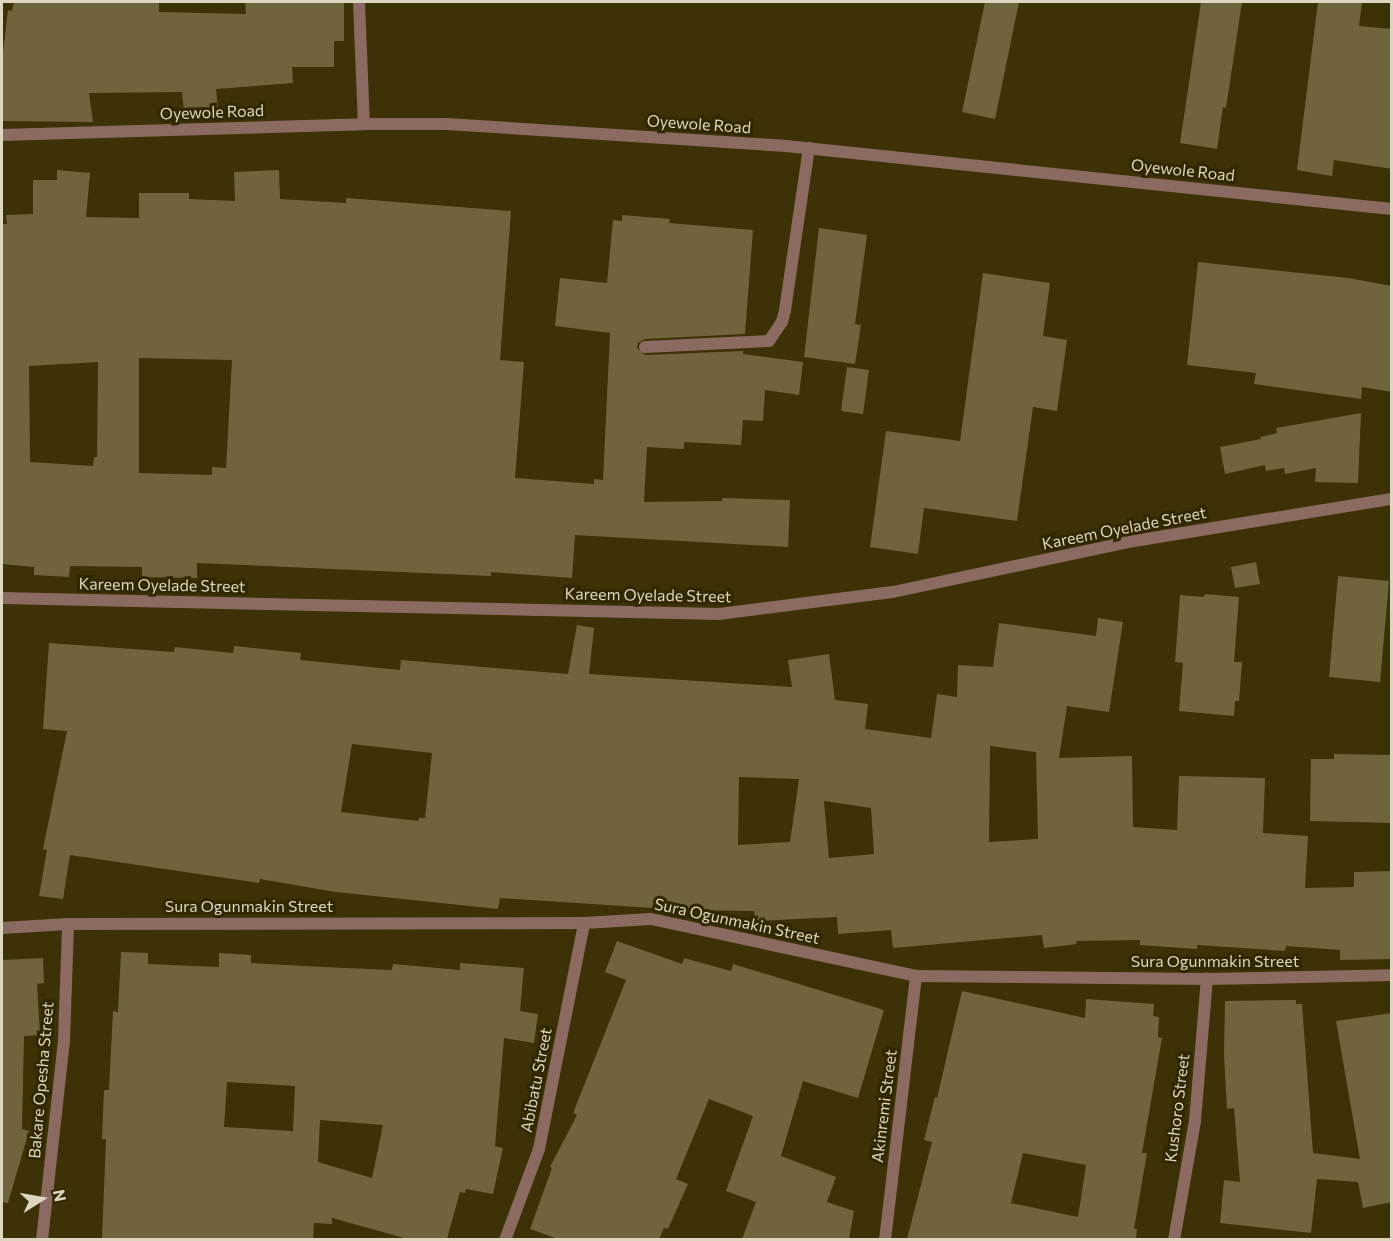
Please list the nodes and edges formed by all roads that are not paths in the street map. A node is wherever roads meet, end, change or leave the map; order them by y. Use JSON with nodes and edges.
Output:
{"nodes":[{"id":1,"x":359,"y":2,"type":"edge"},
{"id":2,"x":364,"y":124,"type":"junction"},
{"id":3,"x":2,"y":135,"type":"edge"},
{"id":4,"x":809,"y":148,"type":"junction"},
{"id":5,"x":1392,"y":209,"type":"edge"},
{"id":6,"x":645,"y":346,"type":"dead end"},
{"id":7,"x":1392,"y":500,"type":"edge"},
{"id":8,"x":2,"y":598,"type":"edge"},
{"id":9,"x":584,"y":923,"type":"junction"},
{"id":10,"x":68,"y":924,"type":"junction"},
{"id":11,"x":2,"y":928,"type":"edge"},
{"id":12,"x":1392,"y":975,"type":"edge"},
{"id":13,"x":916,"y":976,"type":"junction"},
{"id":14,"x":1208,"y":979,"type":"junction"},
{"id":15,"x":42,"y":1239,"type":"edge"},
{"id":16,"x":505,"y":1239,"type":"edge"},
{"id":17,"x":885,"y":1239,"type":"edge"},
{"id":18,"x":1174,"y":1239,"type":"edge"}],
"edges":[{"from":1,"to":2,"type":"street"},
{"from":2,"to":3,"type":"street","name":"Oyewole Road"},
{"from":2,"to":4,"type":"street","name":"Oyewole Road"},
{"from":4,"to":5,"type":"street","name":"Oyewole Road"},
{"from":4,"to":6,"type":"street"},
{"from":7,"to":8,"type":"street","name":"Kareem Oyelade Street"},
{"from":9,"to":10,"type":"street","name":"Sura Ogunmakin Street"},
{"from":9,"to":13,"type":"street","name":"Sura Ogunmakin Street"},
{"from":9,"to":16,"type":"street","name":"Abibatu Street"},
{"from":10,"to":11,"type":"street","name":"Sura Ogunmakin Street"},
{"from":10,"to":15,"type":"street","name":"Bakare Opesha Street"},
{"from":12,"to":14,"type":"street","name":"Sura Ogunmakin Street"},
{"from":13,"to":14,"type":"street","name":"Sura Ogunmakin Street"},
{"from":13,"to":17,"type":"street","name":"Akinremi Street"},
{"from":14,"to":18,"type":"street","name":"Kushoro Street"}]}
